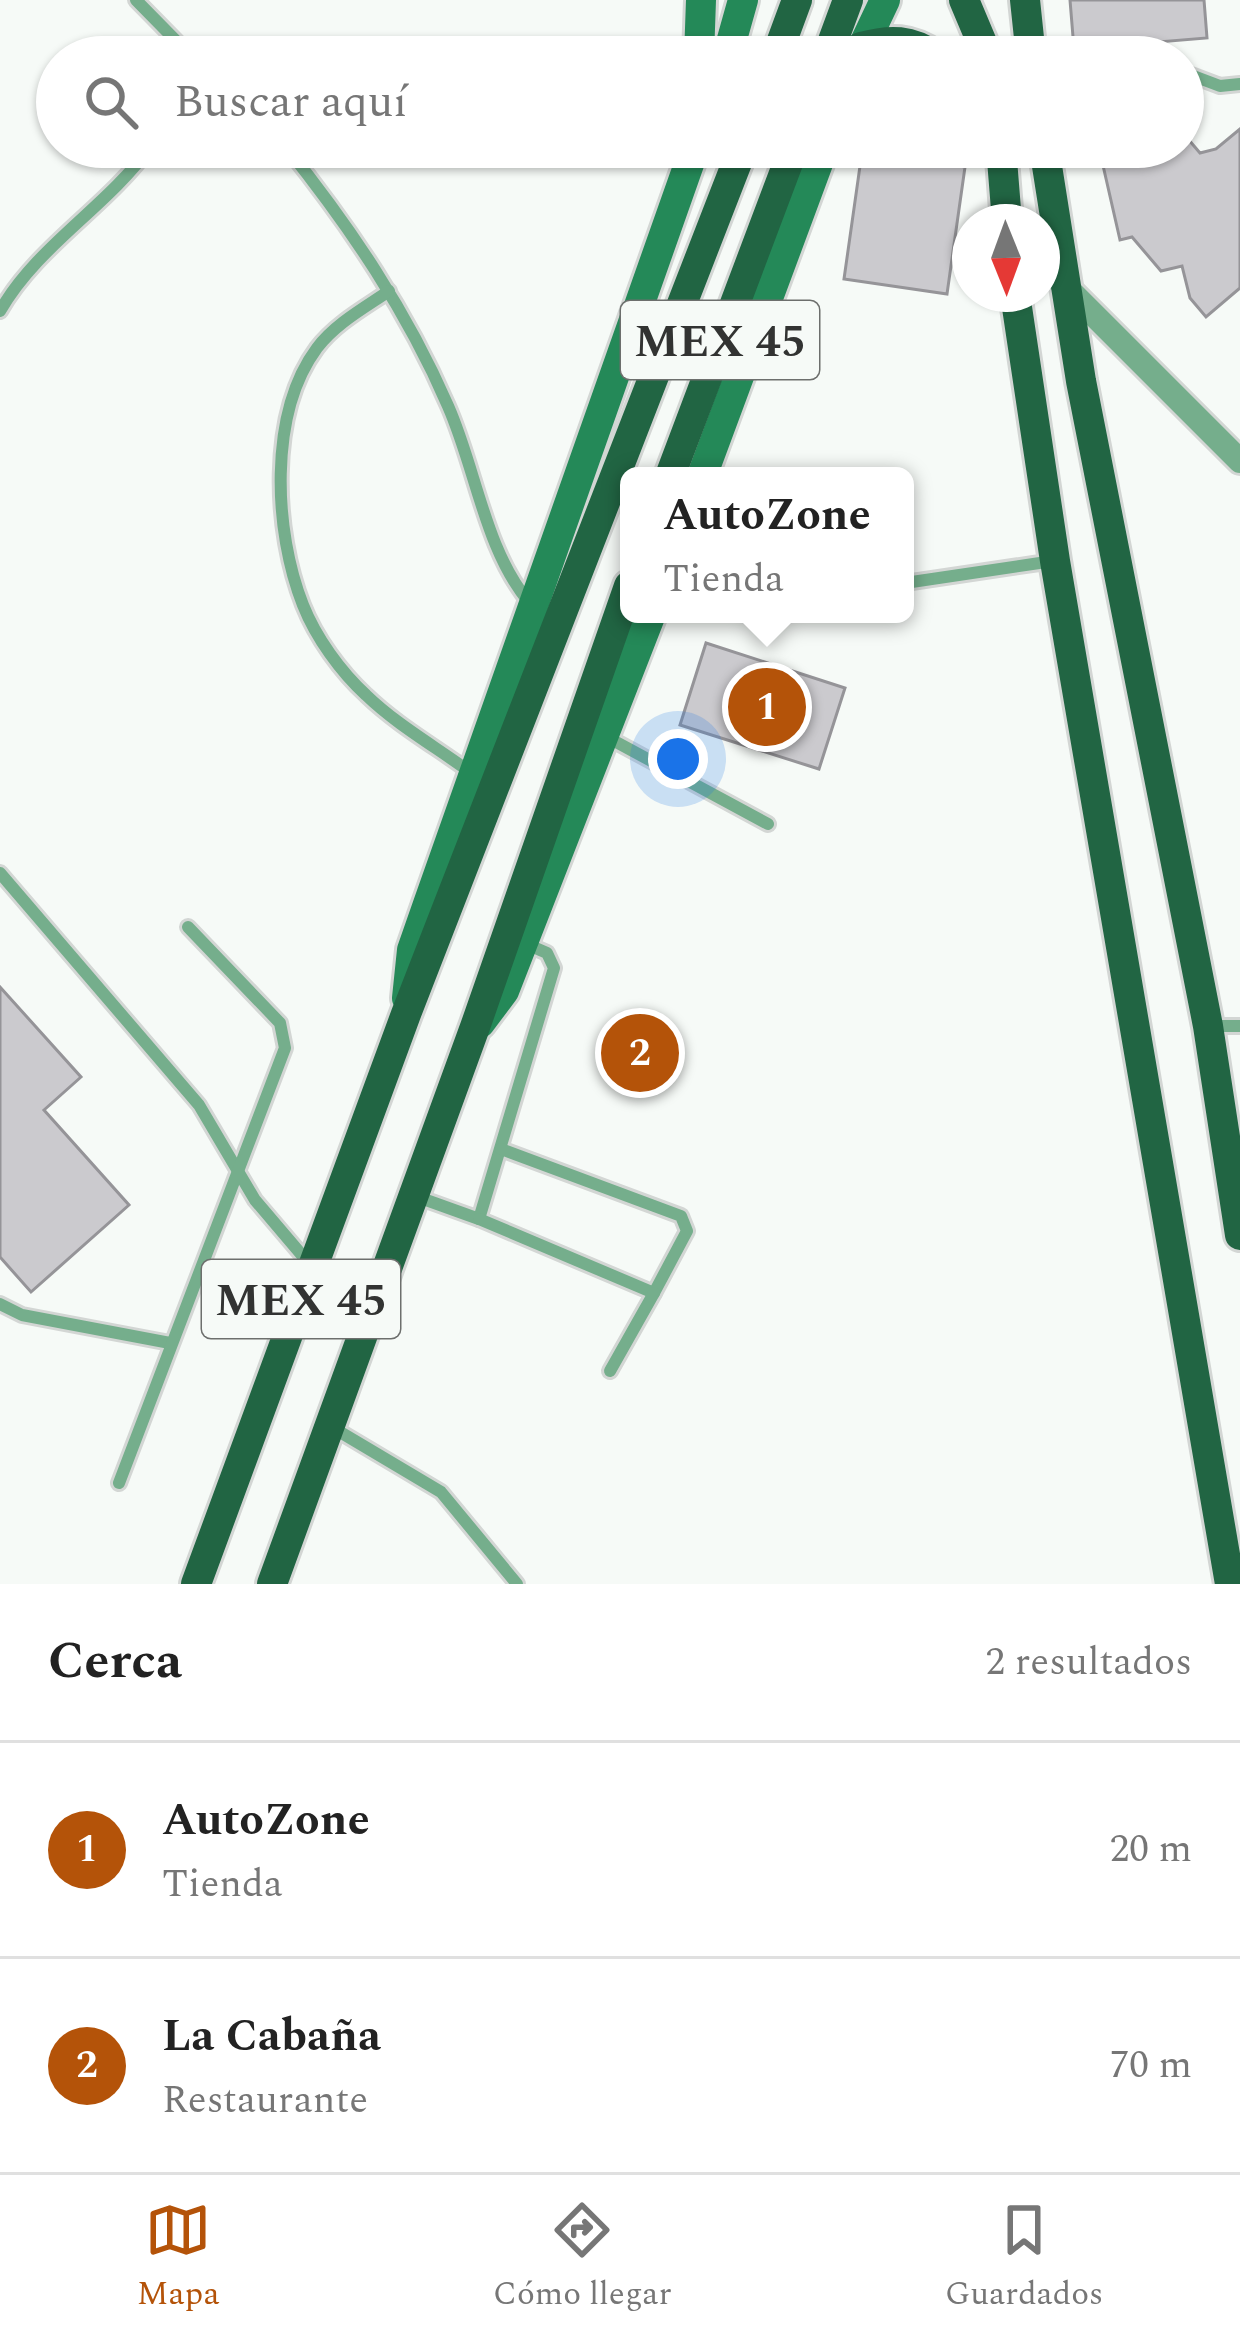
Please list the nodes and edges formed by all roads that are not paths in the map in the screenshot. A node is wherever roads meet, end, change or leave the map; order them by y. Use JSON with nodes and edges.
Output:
{"nodes":[{"id":1,"x":136,"y":0,"type":"edge"},
{"id":2,"x":701,"y":0,"type":"edge"},
{"id":3,"x":743,"y":0,"type":"edge"},
{"id":4,"x":797,"y":0,"type":"edge"},
{"id":5,"x":848,"y":0,"type":"edge"},
{"id":6,"x":885,"y":0,"type":"edge"},
{"id":7,"x":964,"y":0,"type":"edge"},
{"id":8,"x":1025,"y":0,"type":"edge"},
{"id":9,"x":171,"y":36,"type":"edge"},
{"id":10,"x":700,"y":36,"type":"edge"},
{"id":11,"x":733,"y":36,"type":"edge"},
{"id":12,"x":784,"y":36,"type":"edge"},
{"id":13,"x":835,"y":36,"type":"edge"},
{"id":14,"x":868,"y":36,"type":"edge"},
{"id":15,"x":979,"y":36,"type":"edge"},
{"id":16,"x":1029,"y":36,"type":"edge"},
{"id":17,"x":1204,"y":80,"type":"edge"},
{"id":18,"x":1240,"y":85,"type":"edge"},
{"id":19,"x":134,"y":168,"type":"edge"},
{"id":20,"x":303,"y":168,"type":"edge"},
{"id":21,"x":682,"y":168,"type":"edge"},
{"id":22,"x":688,"y":168,"type":"edge"},
{"id":23,"x":735,"y":168,"type":"edge"},
{"id":24,"x":786,"y":168,"type":"edge"},
{"id":25,"x":816,"y":168,"type":"edge"},
{"id":26,"x":1002,"y":168,"type":"edge"},
{"id":27,"x":1046,"y":168,"type":"edge"},
{"id":28,"x":677,"y":199,"type":"junction"},
{"id":29,"x":1005,"y":204,"type":"edge"},
{"id":30,"x":1048,"y":204,"type":"edge"},
{"id":31,"x":1060,"y":279,"type":"edge"},
{"id":32,"x":388,"y":291,"type":"junction"},
{"id":33,"x":1060,"y":299,"type":"edge"},
{"id":34,"x":0,"y":311,"type":"edge"},
{"id":35,"x":1017,"y":312,"type":"edge"},
{"id":36,"x":1081,"y":381,"type":"junction"},
{"id":37,"x":1028,"y":391,"type":"junction"},
{"id":38,"x":1234,"y":445,"type":"edge"},
{"id":39,"x":673,"y":467,"type":"edge"},
{"id":40,"x":705,"y":467,"type":"edge"},
{"id":41,"x":1054,"y":561,"type":"junction"},
{"id":42,"x":914,"y":582,"type":"edge"},
{"id":43,"x":531,"y":604,"type":"junction"},
{"id":44,"x":620,"y":612,"type":"edge"},
{"id":45,"x":648,"y":623,"type":"edge"},
{"id":46,"x":604,"y":736,"type":"junction"},
{"id":47,"x":472,"y":773,"type":"junction"},
{"id":48,"x":768,"y":824,"type":"dead end"},
{"id":49,"x":0,"y":873,"type":"edge"},
{"id":50,"x":188,"y":927,"type":"dead end"},
{"id":51,"x":523,"y":943,"type":"junction"},
{"id":52,"x":406,"y":1014,"type":"junction"},
{"id":53,"x":1208,"y":1026,"type":"junction"},
{"id":54,"x":1240,"y":1026,"type":"edge"},
{"id":55,"x":476,"y":1027,"type":"junction"},
{"id":56,"x":501,"y":1150,"type":"junction"},
{"id":57,"x":237,"y":1165,"type":"junction"},
{"id":58,"x":415,"y":1196,"type":"junction"},
{"id":59,"x":479,"y":1219,"type":"junction"},
{"id":60,"x":1240,"y":1235,"type":"edge"},
{"id":61,"x":312,"y":1268,"type":"junction"},
{"id":62,"x":655,"y":1293,"type":"junction"},
{"id":63,"x":0,"y":1304,"type":"edge"},
{"id":64,"x":170,"y":1343,"type":"junction"},
{"id":65,"x":610,"y":1371,"type":"dead end"},
{"id":66,"x":329,"y":1425,"type":"junction"},
{"id":67,"x":119,"y":1483,"type":"dead end"},
{"id":68,"x":196,"y":1584,"type":"edge"},
{"id":69,"x":272,"y":1584,"type":"edge"},
{"id":70,"x":517,"y":1584,"type":"edge"},
{"id":71,"x":1230,"y":1584,"type":"edge"}],
"edges":[{"from":1,"to":9,"type":"lane"},
{"from":2,"to":10,"type":"main road"},
{"from":3,"to":11,"type":"main road"},
{"from":4,"to":12,"type":"main road"},
{"from":5,"to":13,"type":"main road"},
{"from":6,"to":14,"type":"main road"},
{"from":7,"to":15,"type":"main road"},
{"from":8,"to":16,"type":"main road"},
{"from":17,"to":18,"type":"lane"},
{"from":19,"to":34,"type":"lane"},
{"from":20,"to":32,"type":"lane"},
{"from":21,"to":28,"type":"main road"},
{"from":22,"to":28,"type":"main road"},
{"from":23,"to":52,"type":"main road","number":"MEX 45"},
{"from":24,"to":39,"type":"main road","number":"MEX 45"},
{"from":25,"to":40,"type":"main road"},
{"from":26,"to":29,"type":"main road"},
{"from":27,"to":30,"type":"main road"},
{"from":28,"to":43,"type":"main road"},
{"from":31,"to":38,"type":"street"},
{"from":32,"to":43,"type":"lane"},
{"from":32,"to":47,"type":"lane"},
{"from":33,"to":36,"type":"main road"},
{"from":35,"to":37,"type":"main road"},
{"from":36,"to":37,"type":"main road"},
{"from":36,"to":53,"type":"main road"},
{"from":37,"to":41,"type":"main road"},
{"from":41,"to":42,"type":"lane"},
{"from":41,"to":71,"type":"main road"},
{"from":43,"to":47,"type":"main road"},
{"from":44,"to":55,"type":"main road","number":"MEX 45"},
{"from":45,"to":46,"type":"main road"},
{"from":46,"to":48,"type":"lane"},
{"from":46,"to":51,"type":"main road"},
{"from":47,"to":52,"type":"main road"},
{"from":49,"to":57,"type":"lane"},
{"from":50,"to":57,"type":"lane"},
{"from":51,"to":55,"type":"main road"},
{"from":51,"to":56,"type":"lane"},
{"from":52,"to":61,"type":"main road","number":"MEX 45"},
{"from":53,"to":54,"type":"lane"},
{"from":53,"to":60,"type":"main road"},
{"from":55,"to":58,"type":"main road","number":"MEX 45"},
{"from":56,"to":59,"type":"lane"},
{"from":56,"to":62,"type":"lane"},
{"from":57,"to":61,"type":"lane"},
{"from":57,"to":64,"type":"lane"},
{"from":58,"to":59,"type":"lane"},
{"from":58,"to":66,"type":"main road","number":"MEX 45"},
{"from":59,"to":62,"type":"lane"},
{"from":61,"to":68,"type":"main road","number":"MEX 45"},
{"from":62,"to":65,"type":"lane"},
{"from":63,"to":64,"type":"lane"},
{"from":64,"to":67,"type":"lane"},
{"from":66,"to":69,"type":"main road","number":"MEX 45"},
{"from":66,"to":70,"type":"lane"}]}
